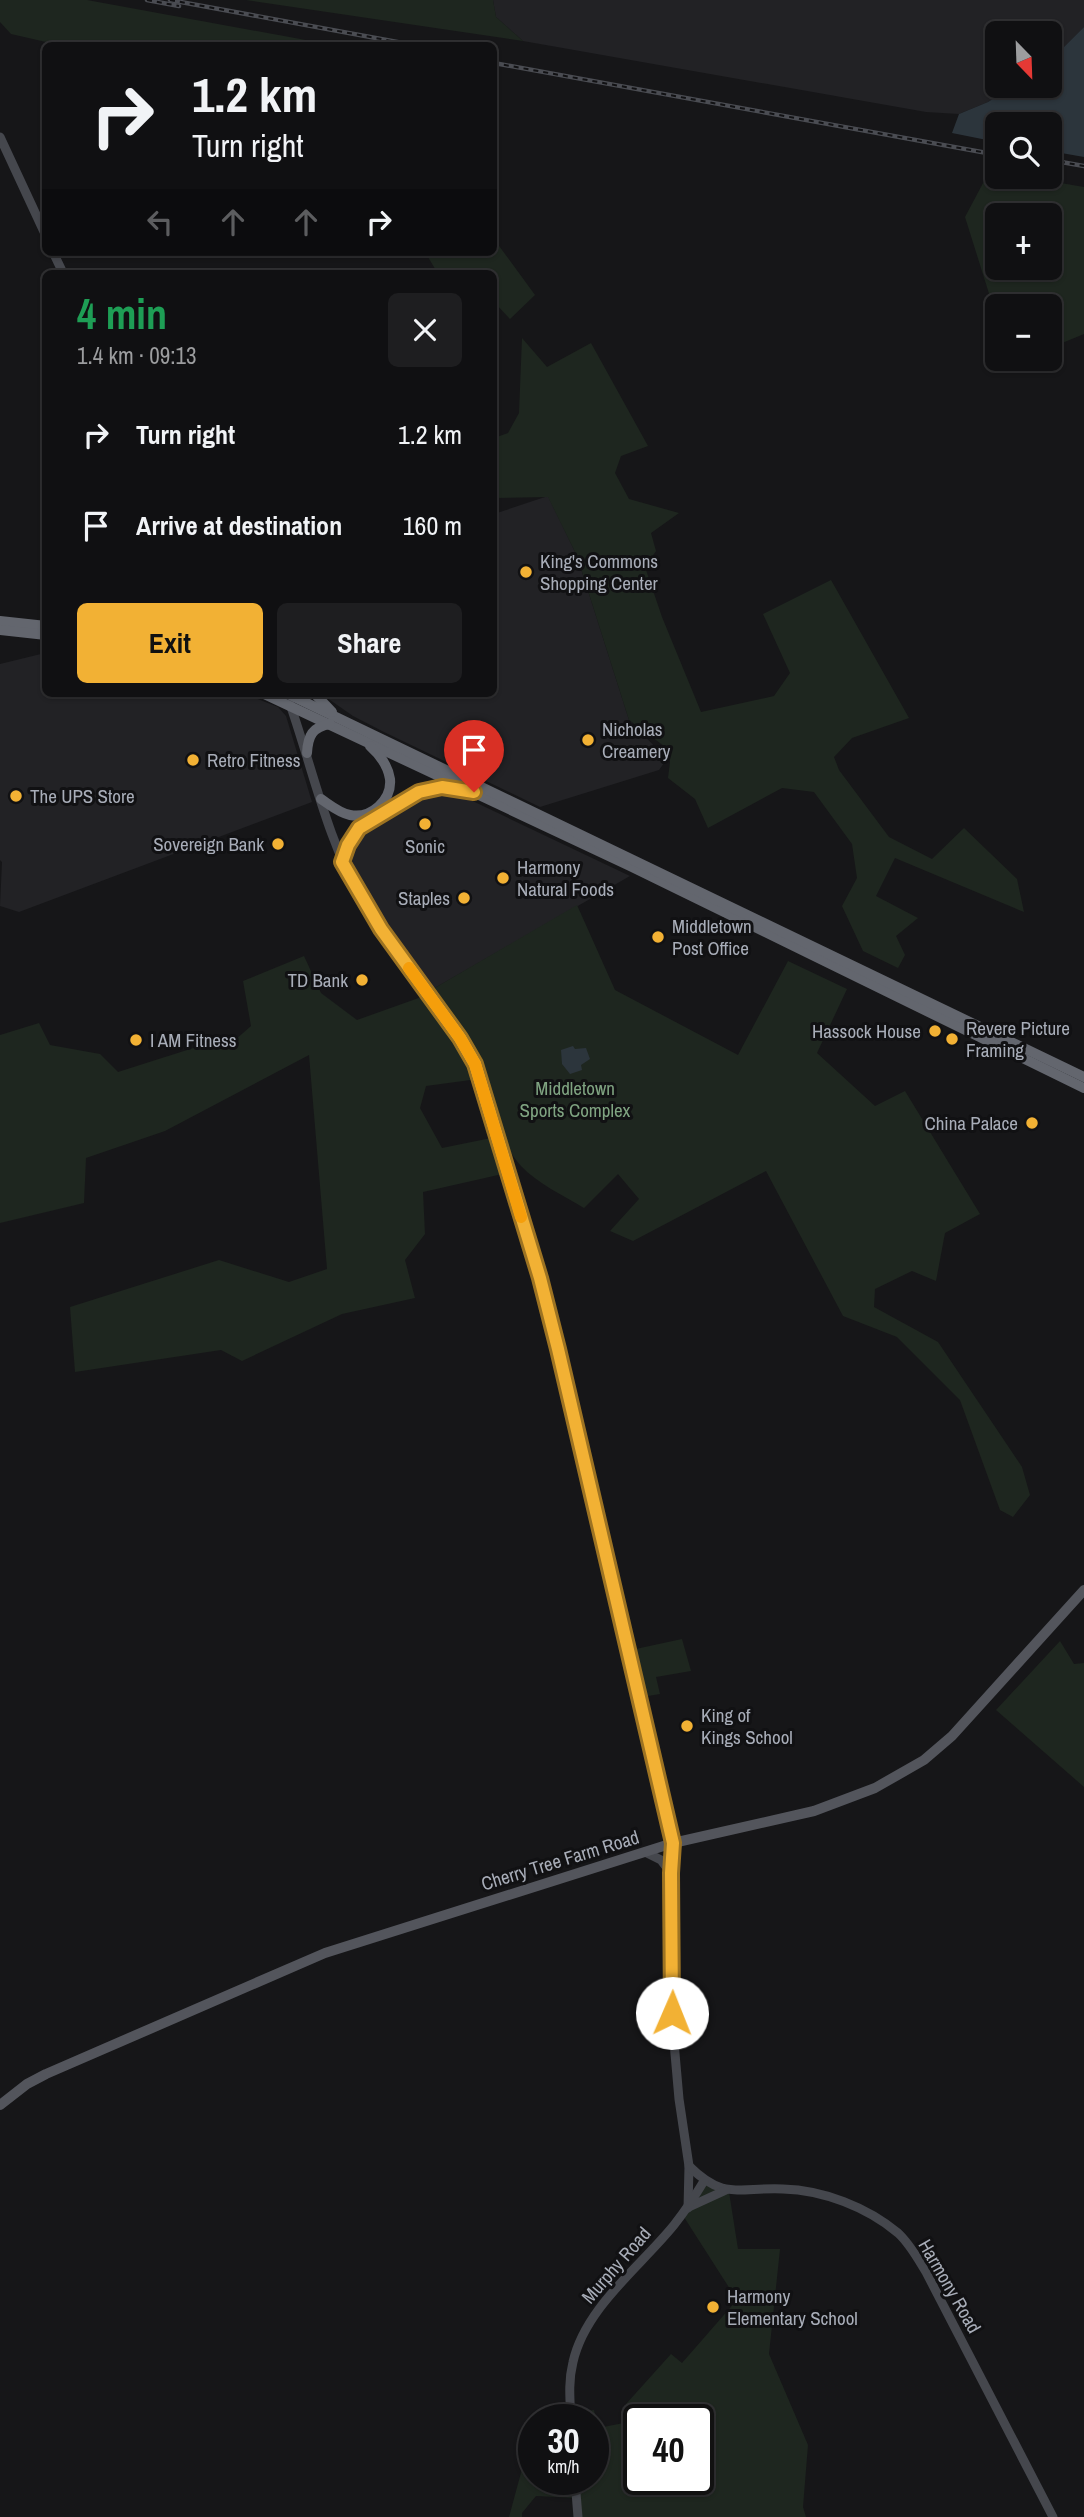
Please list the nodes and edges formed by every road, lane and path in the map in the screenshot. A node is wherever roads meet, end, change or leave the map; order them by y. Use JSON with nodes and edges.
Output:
{"nodes":[{"id":1,"x":0,"y":137,"type":"edge"},
{"id":2,"x":42,"y":227,"type":"edge"},
{"id":3,"x":0,"y":621,"type":"edge"},
{"id":4,"x":42,"y":626,"type":"edge"},
{"id":5,"x":0,"y":630,"type":"edge"},
{"id":6,"x":42,"y":635,"type":"edge"},
{"id":7,"x":271,"y":697,"type":"edge"},
{"id":8,"x":287,"y":697,"type":"edge"},
{"id":9,"x":293,"y":697,"type":"edge"},
{"id":10,"x":317,"y":697,"type":"edge"},
{"id":11,"x":290,"y":705,"type":"junction"},
{"id":12,"x":334,"y":720,"type":"junction"},
{"id":13,"x":362,"y":739,"type":"junction"},
{"id":14,"x":307,"y":753,"type":"junction"},
{"id":15,"x":474,"y":792,"type":"junction"},
{"id":16,"x":321,"y":799,"type":"junction"},
{"id":17,"x":342,"y":862,"type":"junction"},
{"id":18,"x":1084,"y":1077,"type":"edge"},
{"id":19,"x":1084,"y":1088,"type":"edge"},
{"id":20,"x":1084,"y":1590,"type":"edge"},
{"id":21,"x":673,"y":1843,"type":"junction"},
{"id":22,"x":645,"y":1852,"type":"junction"},
{"id":23,"x":671,"y":1873,"type":"junction"},
{"id":24,"x":0,"y":2105,"type":"edge"},
{"id":25,"x":688,"y":2166,"type":"junction"},
{"id":26,"x":704,"y":2181,"type":"junction"},
{"id":27,"x":726,"y":2190,"type":"junction"},
{"id":28,"x":688,"y":2208,"type":"junction"},
{"id":29,"x":570,"y":2404,"type":"edge"},
{"id":30,"x":576,"y":2495,"type":"edge"},
{"id":31,"x":578,"y":2517,"type":"edge"},
{"id":32,"x":1054,"y":2517,"type":"edge"}],
"edges":[{"from":1,"to":2,"type":"street"},
{"from":3,"to":4,"type":"highway"},
{"from":5,"to":6,"type":"highway"},
{"from":7,"to":11,"type":"highway"},
{"from":8,"to":11,"type":"street"},
{"from":9,"to":12,"type":"highway"},
{"from":10,"to":12,"type":"highway"},
{"from":11,"to":12,"type":"highway"},
{"from":11,"to":14,"type":"street"},
{"from":12,"to":13,"type":"highway"},
{"from":12,"to":14,"type":"highway"},
{"from":12,"to":18,"type":"highway"},
{"from":13,"to":15,"type":"highway"},
{"from":13,"to":16,"type":"highway"},
{"from":14,"to":16,"type":"street"},
{"from":15,"to":17,"type":"highway"},
{"from":15,"to":19,"type":"highway"},
{"from":16,"to":17,"type":"street"},
{"from":17,"to":21,"type":"street"},
{"from":20,"to":21,"type":"main road","name":"Cherry Tree Farm Road"},
{"from":21,"to":22,"type":"main road","name":"Cherry Tree Farm Road"},
{"from":21,"to":23,"type":"street"},
{"from":22,"to":23,"type":"street"},
{"from":22,"to":24,"type":"main road","name":"Cherry Tree Farm Road"},
{"from":23,"to":25,"type":"street"},
{"from":25,"to":26,"type":"street","name":"Harmony Road"},
{"from":25,"to":28,"type":"street"},
{"from":26,"to":27,"type":"street","name":"Harmony Road"},
{"from":26,"to":28,"type":"street","name":"Murphy Road"},
{"from":27,"to":28,"type":"street"},
{"from":27,"to":32,"type":"street","name":"Harmony Road"},
{"from":28,"to":29,"type":"street","name":"Murphy Road"},
{"from":30,"to":31,"type":"street"}]}
